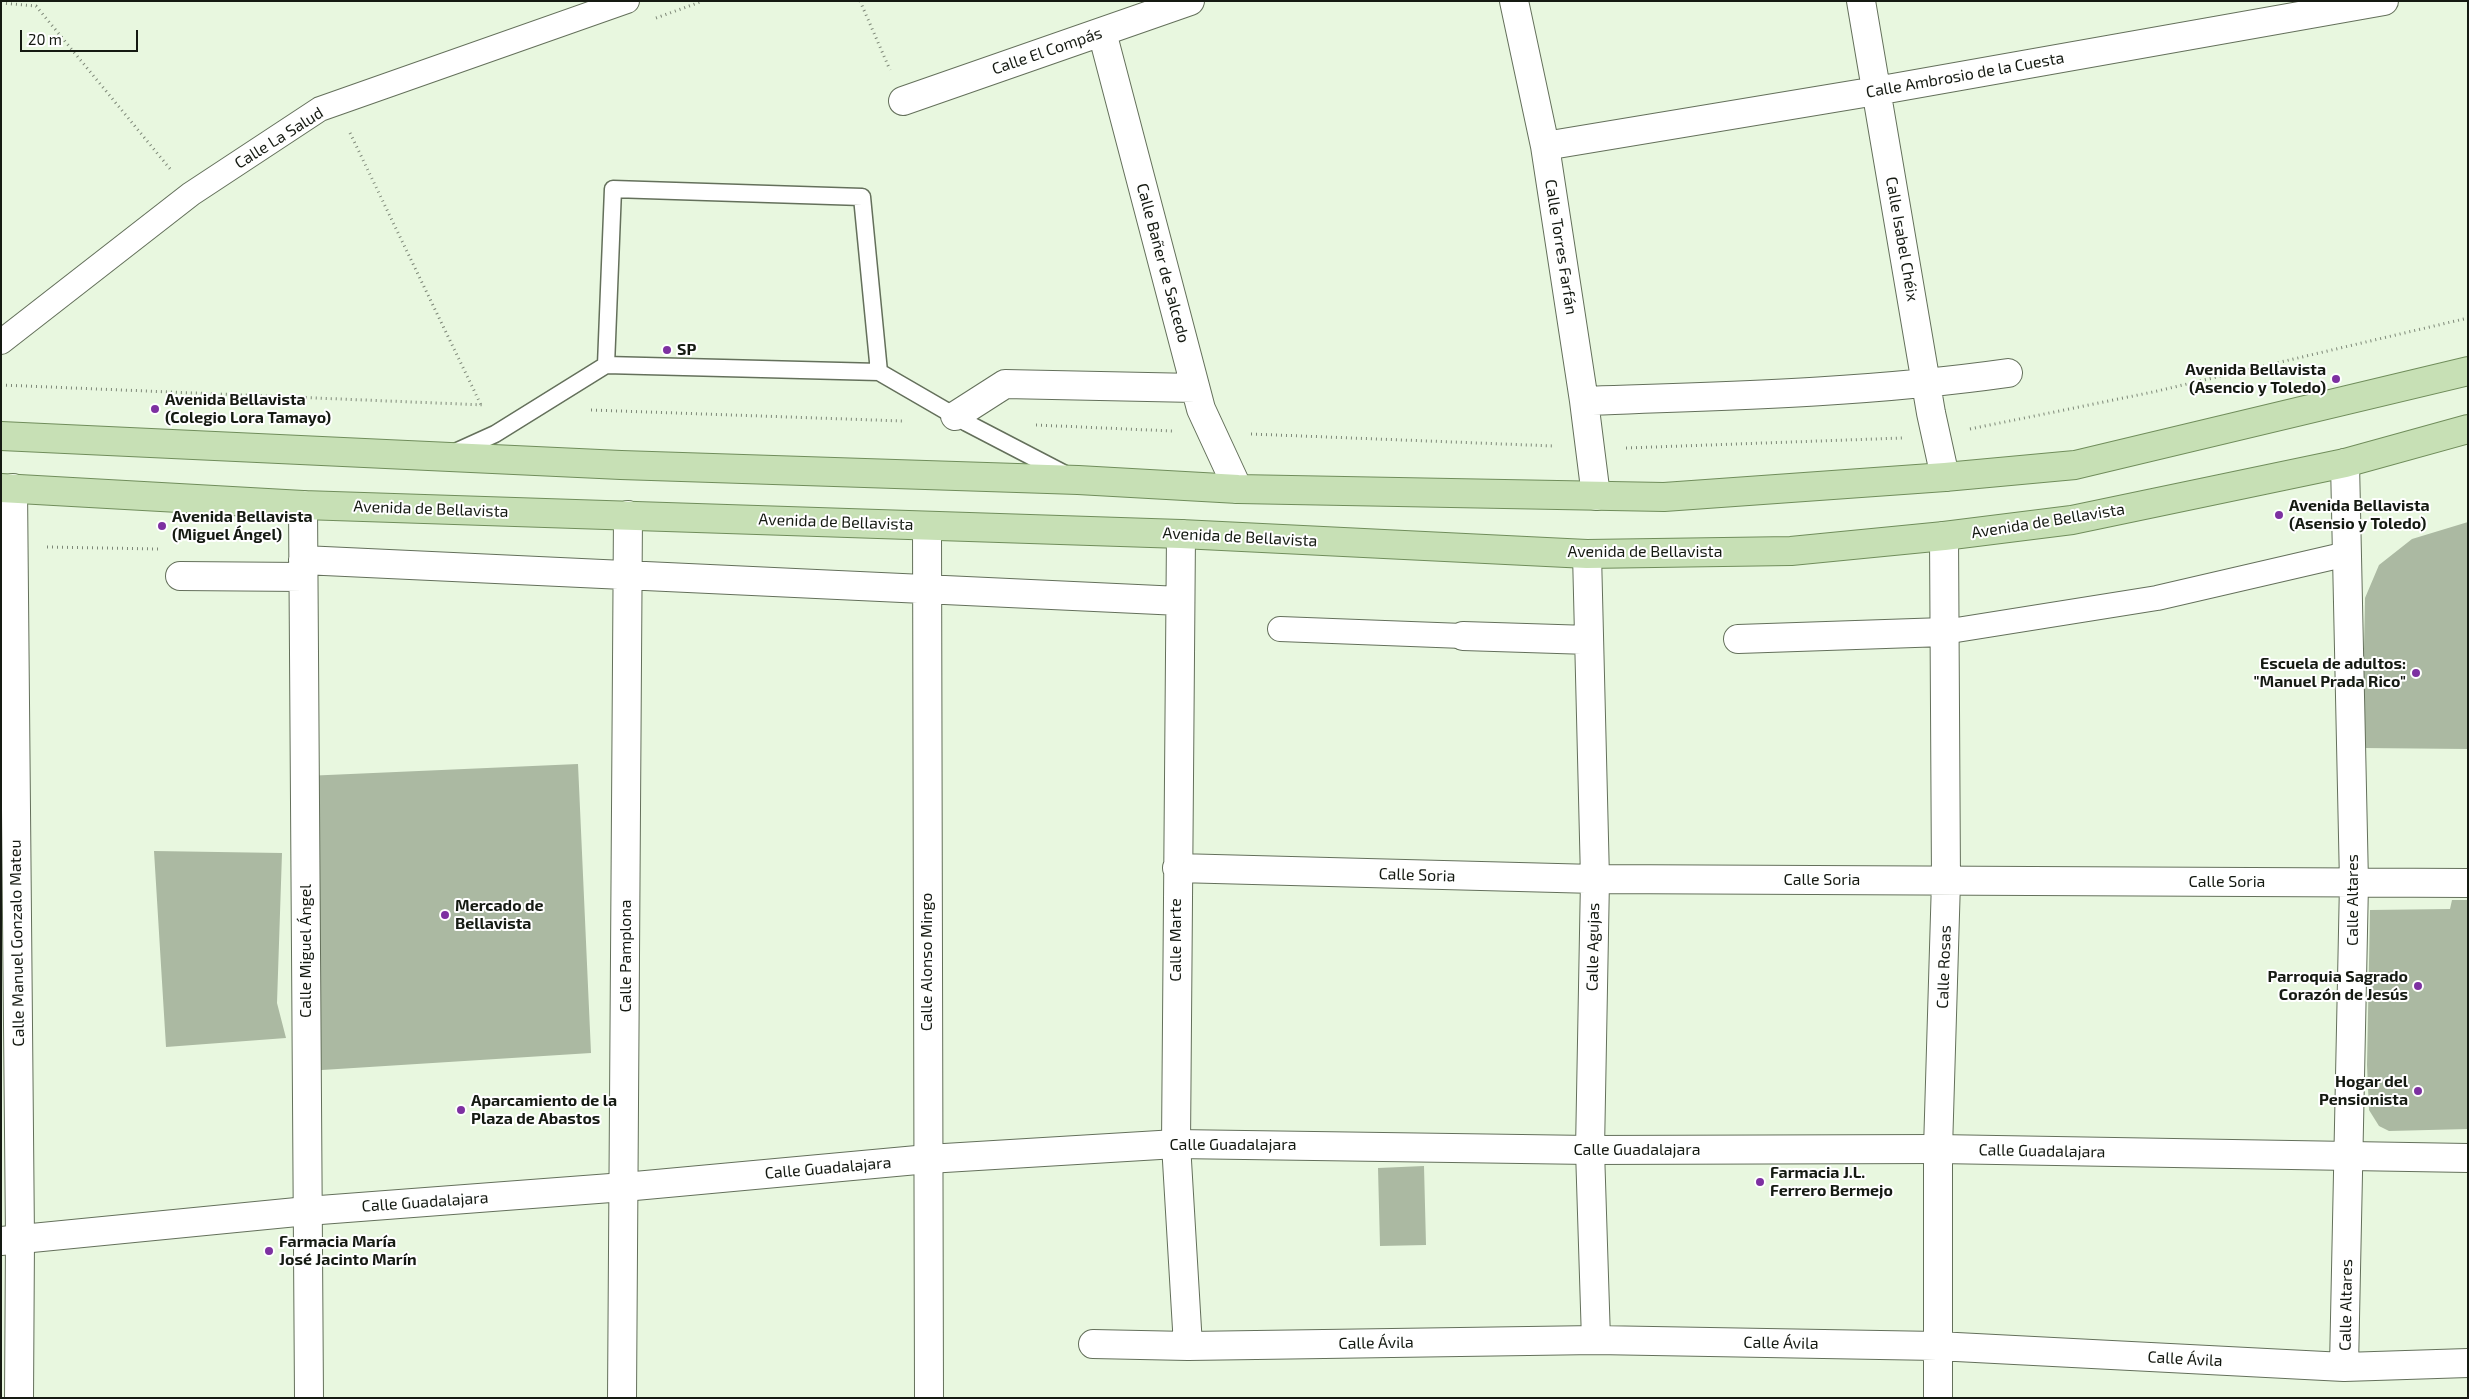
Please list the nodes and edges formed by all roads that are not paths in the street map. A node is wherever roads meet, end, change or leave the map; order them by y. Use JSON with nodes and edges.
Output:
{"nodes":[{"id":1,"x":627,"y":1,"type":"edge"},
{"id":2,"x":1190,"y":1,"type":"edge"},
{"id":3,"x":1514,"y":1,"type":"edge"},
{"id":4,"x":1861,"y":1,"type":"edge"},
{"id":5,"x":2384,"y":1,"type":"edge"},
{"id":6,"x":1102,"y":32,"type":"junction"},
{"id":7,"x":1876,"y":91,"type":"junction"},
{"id":8,"x":903,"y":101,"type":"road end"},
{"id":9,"x":1545,"y":146,"type":"junction"},
{"id":10,"x":1,"y":342,"type":"edge"},
{"id":11,"x":606,"y":365,"type":"junction"},
{"id":12,"x":2468,"y":371,"type":"edge"},
{"id":13,"x":879,"y":372,"type":"junction"},
{"id":14,"x":2008,"y":373,"type":"dead end"},
{"id":15,"x":1926,"y":385,"type":"junction"},
{"id":16,"x":1195,"y":388,"type":"junction"},
{"id":17,"x":1584,"y":401,"type":"junction"},
{"id":18,"x":955,"y":416,"type":"junction"},
{"id":19,"x":2468,"y":429,"type":"edge"},
{"id":20,"x":1,"y":436,"type":"edge"},
{"id":21,"x":447,"y":456,"type":"junction"},
{"id":22,"x":2345,"y":463,"type":"junction"},
{"id":23,"x":1945,"y":477,"type":"junction"},
{"id":24,"x":1078,"y":480,"type":"junction"},
{"id":25,"x":7,"y":488,"type":"edge"},
{"id":26,"x":1238,"y":489,"type":"junction"},
{"id":27,"x":1596,"y":496,"type":"junction"},
{"id":28,"x":303,"y":505,"type":"junction"},
{"id":29,"x":628,"y":515,"type":"junction"},
{"id":30,"x":926,"y":526,"type":"junction"},
{"id":31,"x":1181,"y":534,"type":"junction"},
{"id":32,"x":1944,"y":536,"type":"junction"},
{"id":33,"x":7,"y":547,"type":"edge"},
{"id":34,"x":1587,"y":554,"type":"junction"},
{"id":35,"x":2347,"y":554,"type":"junction"},
{"id":36,"x":303,"y":568,"type":"junction"},
{"id":37,"x":628,"y":574,"type":"junction"},
{"id":38,"x":180,"y":576,"type":"dead end"},
{"id":39,"x":926,"y":588,"type":"junction"},
{"id":40,"x":1180,"y":601,"type":"junction"},
{"id":41,"x":1280,"y":629,"type":"dead end"},
{"id":42,"x":1944,"y":632,"type":"junction"},
{"id":43,"x":1463,"y":636,"type":"joint"},
{"id":44,"x":1738,"y":639,"type":"dead end"},
{"id":45,"x":1589,"y":640,"type":"junction"},
{"id":46,"x":1177,"y":868,"type":"junction"},
{"id":47,"x":1595,"y":880,"type":"junction"},
{"id":48,"x":1946,"y":881,"type":"junction"},
{"id":49,"x":2354,"y":883,"type":"junction"},
{"id":50,"x":2468,"y":883,"type":"edge"},
{"id":51,"x":1176,"y":1144,"type":"junction"},
{"id":52,"x":1938,"y":1149,"type":"junction"},
{"id":53,"x":1590,"y":1150,"type":"junction"},
{"id":54,"x":2350,"y":1156,"type":"junction"},
{"id":55,"x":2468,"y":1158,"type":"edge"},
{"id":56,"x":928,"y":1159,"type":"junction"},
{"id":57,"x":624,"y":1187,"type":"junction"},
{"id":58,"x":307,"y":1212,"type":"junction"},
{"id":59,"x":11,"y":1240,"type":"edge"},
{"id":60,"x":1596,"y":1340,"type":"junction"},
{"id":61,"x":1093,"y":1344,"type":"dead end"},
{"id":62,"x":1188,"y":1346,"type":"junction"},
{"id":63,"x":1937,"y":1346,"type":"junction"},
{"id":64,"x":2468,"y":1362,"type":"edge"},
{"id":65,"x":2344,"y":1367,"type":"junction"},
{"id":66,"x":19,"y":1398,"type":"edge"},
{"id":67,"x":309,"y":1398,"type":"edge"},
{"id":68,"x":622,"y":1398,"type":"edge"},
{"id":69,"x":929,"y":1398,"type":"edge"},
{"id":70,"x":1938,"y":1398,"type":"edge"}],
"edges":[{"from":1,"to":10,"type":"street","name":"Calle La Salud"},
{"from":2,"to":6,"type":"street","name":"Calle El Compás"},
{"from":3,"to":9,"type":"street","name":"Calle Torres Farfán"},
{"from":4,"to":7,"type":"street","name":"Calle Isabel Chéix"},
{"from":5,"to":7,"type":"street","name":"Calle Ambrosio de la Cuesta"},
{"from":6,"to":8,"type":"street","name":"Calle El Compás"},
{"from":6,"to":16,"type":"street","name":"Calle Bañer de Salcedo"},
{"from":7,"to":9,"type":"street","name":"Calle Ambrosio de la Cuesta"},
{"from":7,"to":15,"type":"street","name":"Calle Isabel Chéix"},
{"from":9,"to":17,"type":"street","name":"Calle Torres Farfán"},
{"from":11,"to":13,"type":"lane"},
{"from":11,"to":13,"type":"lane"},
{"from":11,"to":21,"type":"lane"},
{"from":12,"to":23,"type":"main road"},
{"from":13,"to":18,"type":"lane"},
{"from":14,"to":15,"type":"street"},
{"from":15,"to":17,"type":"street"},
{"from":15,"to":23,"type":"street","name":"Calle Isabel Chéix"},
{"from":16,"to":18,"type":"street"},
{"from":16,"to":26,"type":"street","name":"Calle Bañer de Salcedo"},
{"from":17,"to":27,"type":"street","name":"Calle Torres Farfán"},
{"from":18,"to":24,"type":"lane"},
{"from":19,"to":22,"type":"main road","name":"Avenida de Bellavista"},
{"from":20,"to":21,"type":"main road"},
{"from":21,"to":24,"type":"main road"},
{"from":22,"to":32,"type":"main road","name":"Avenida de Bellavista"},
{"from":22,"to":35,"type":"street","name":"Calle Altares"},
{"from":23,"to":27,"type":"main road"},
{"from":24,"to":26,"type":"main road"},
{"from":25,"to":28,"type":"main road","name":"Avenida de Bellavista"},
{"from":25,"to":33,"type":"street","name":"Calle Manuel Gonzalo Mateu"},
{"from":26,"to":27,"type":"main road"},
{"from":28,"to":29,"type":"main road","name":"Avenida de Bellavista"},
{"from":28,"to":36,"type":"street","name":"Calle Miguel Ángel"},
{"from":29,"to":30,"type":"main road","name":"Avenida de Bellavista"},
{"from":29,"to":37,"type":"street","name":"Calle Pamplona"},
{"from":30,"to":31,"type":"main road","name":"Avenida de Bellavista"},
{"from":30,"to":39,"type":"street","name":"Calle Alonso Mingo"},
{"from":31,"to":34,"type":"main road","name":"Avenida de Bellavista"},
{"from":31,"to":40,"type":"street","name":"Calle Marte"},
{"from":32,"to":34,"type":"main road","name":"Avenida de Bellavista"},
{"from":32,"to":42,"type":"street","name":"Calle Rosas"},
{"from":33,"to":59,"type":"street","name":"Calle Manuel Gonzalo Mateu"},
{"from":34,"to":45,"type":"street","name":"Calle Agujas"},
{"from":35,"to":42,"type":"street"},
{"from":35,"to":49,"type":"street","name":"Calle Altares"},
{"from":36,"to":37,"type":"street"},
{"from":36,"to":38,"type":"street"},
{"from":36,"to":58,"type":"street","name":"Calle Miguel Ángel"},
{"from":37,"to":39,"type":"street"},
{"from":37,"to":57,"type":"street","name":"Calle Pamplona"},
{"from":39,"to":40,"type":"street"},
{"from":39,"to":56,"type":"street","name":"Calle Alonso Mingo"},
{"from":40,"to":46,"type":"street","name":"Calle Marte"},
{"from":41,"to":43,"type":"street"},
{"from":42,"to":44,"type":"street"},
{"from":42,"to":48,"type":"street","name":"Calle Rosas"},
{"from":43,"to":45,"type":"street"},
{"from":45,"to":47,"type":"street","name":"Calle Agujas"},
{"from":46,"to":47,"type":"street","name":"Calle Soria"},
{"from":46,"to":51,"type":"street","name":"Calle Marte"},
{"from":47,"to":48,"type":"street","name":"Calle Soria"},
{"from":47,"to":53,"type":"street","name":"Calle Agujas"},
{"from":48,"to":49,"type":"street","name":"Calle Soria"},
{"from":48,"to":52,"type":"street","name":"Calle Rosas"},
{"from":49,"to":50,"type":"street","name":"Calle Soria"},
{"from":49,"to":54,"type":"street","name":"Calle Altares"},
{"from":51,"to":53,"type":"street","name":"Calle Guadalajara"},
{"from":51,"to":56,"type":"street","name":"Calle Guadalajara"},
{"from":51,"to":62,"type":"street","name":"Calle Marte"},
{"from":52,"to":53,"type":"street","name":"Calle Guadalajara"},
{"from":52,"to":54,"type":"street","name":"Calle Guadalajara"},
{"from":52,"to":63,"type":"street","name":"Calle Rosas"},
{"from":53,"to":60,"type":"street","name":"Calle Agujas"},
{"from":54,"to":55,"type":"street","name":"Calle Guadalajara"},
{"from":54,"to":65,"type":"street","name":"Calle Altares"},
{"from":56,"to":57,"type":"street","name":"Calle Guadalajara"},
{"from":56,"to":69,"type":"street","name":"Calle Alonso Mingo"},
{"from":57,"to":58,"type":"street","name":"Calle Guadalajara"},
{"from":57,"to":68,"type":"street","name":"Calle Pamplona"},
{"from":58,"to":59,"type":"street","name":"Calle Guadalajara"},
{"from":58,"to":67,"type":"street","name":"Calle Miguel Ángel"},
{"from":59,"to":66,"type":"street","name":"Calle Manuel Gonzalo Mateu"},
{"from":60,"to":62,"type":"street","name":"Calle Ávila"},
{"from":60,"to":63,"type":"street","name":"Calle Ávila"},
{"from":61,"to":62,"type":"street","name":"Calle Ávila"},
{"from":63,"to":65,"type":"street","name":"Calle Ávila"},
{"from":63,"to":70,"type":"street","name":"Calle Rosas"},
{"from":64,"to":65,"type":"street","name":"Calle Ávila"}]}
